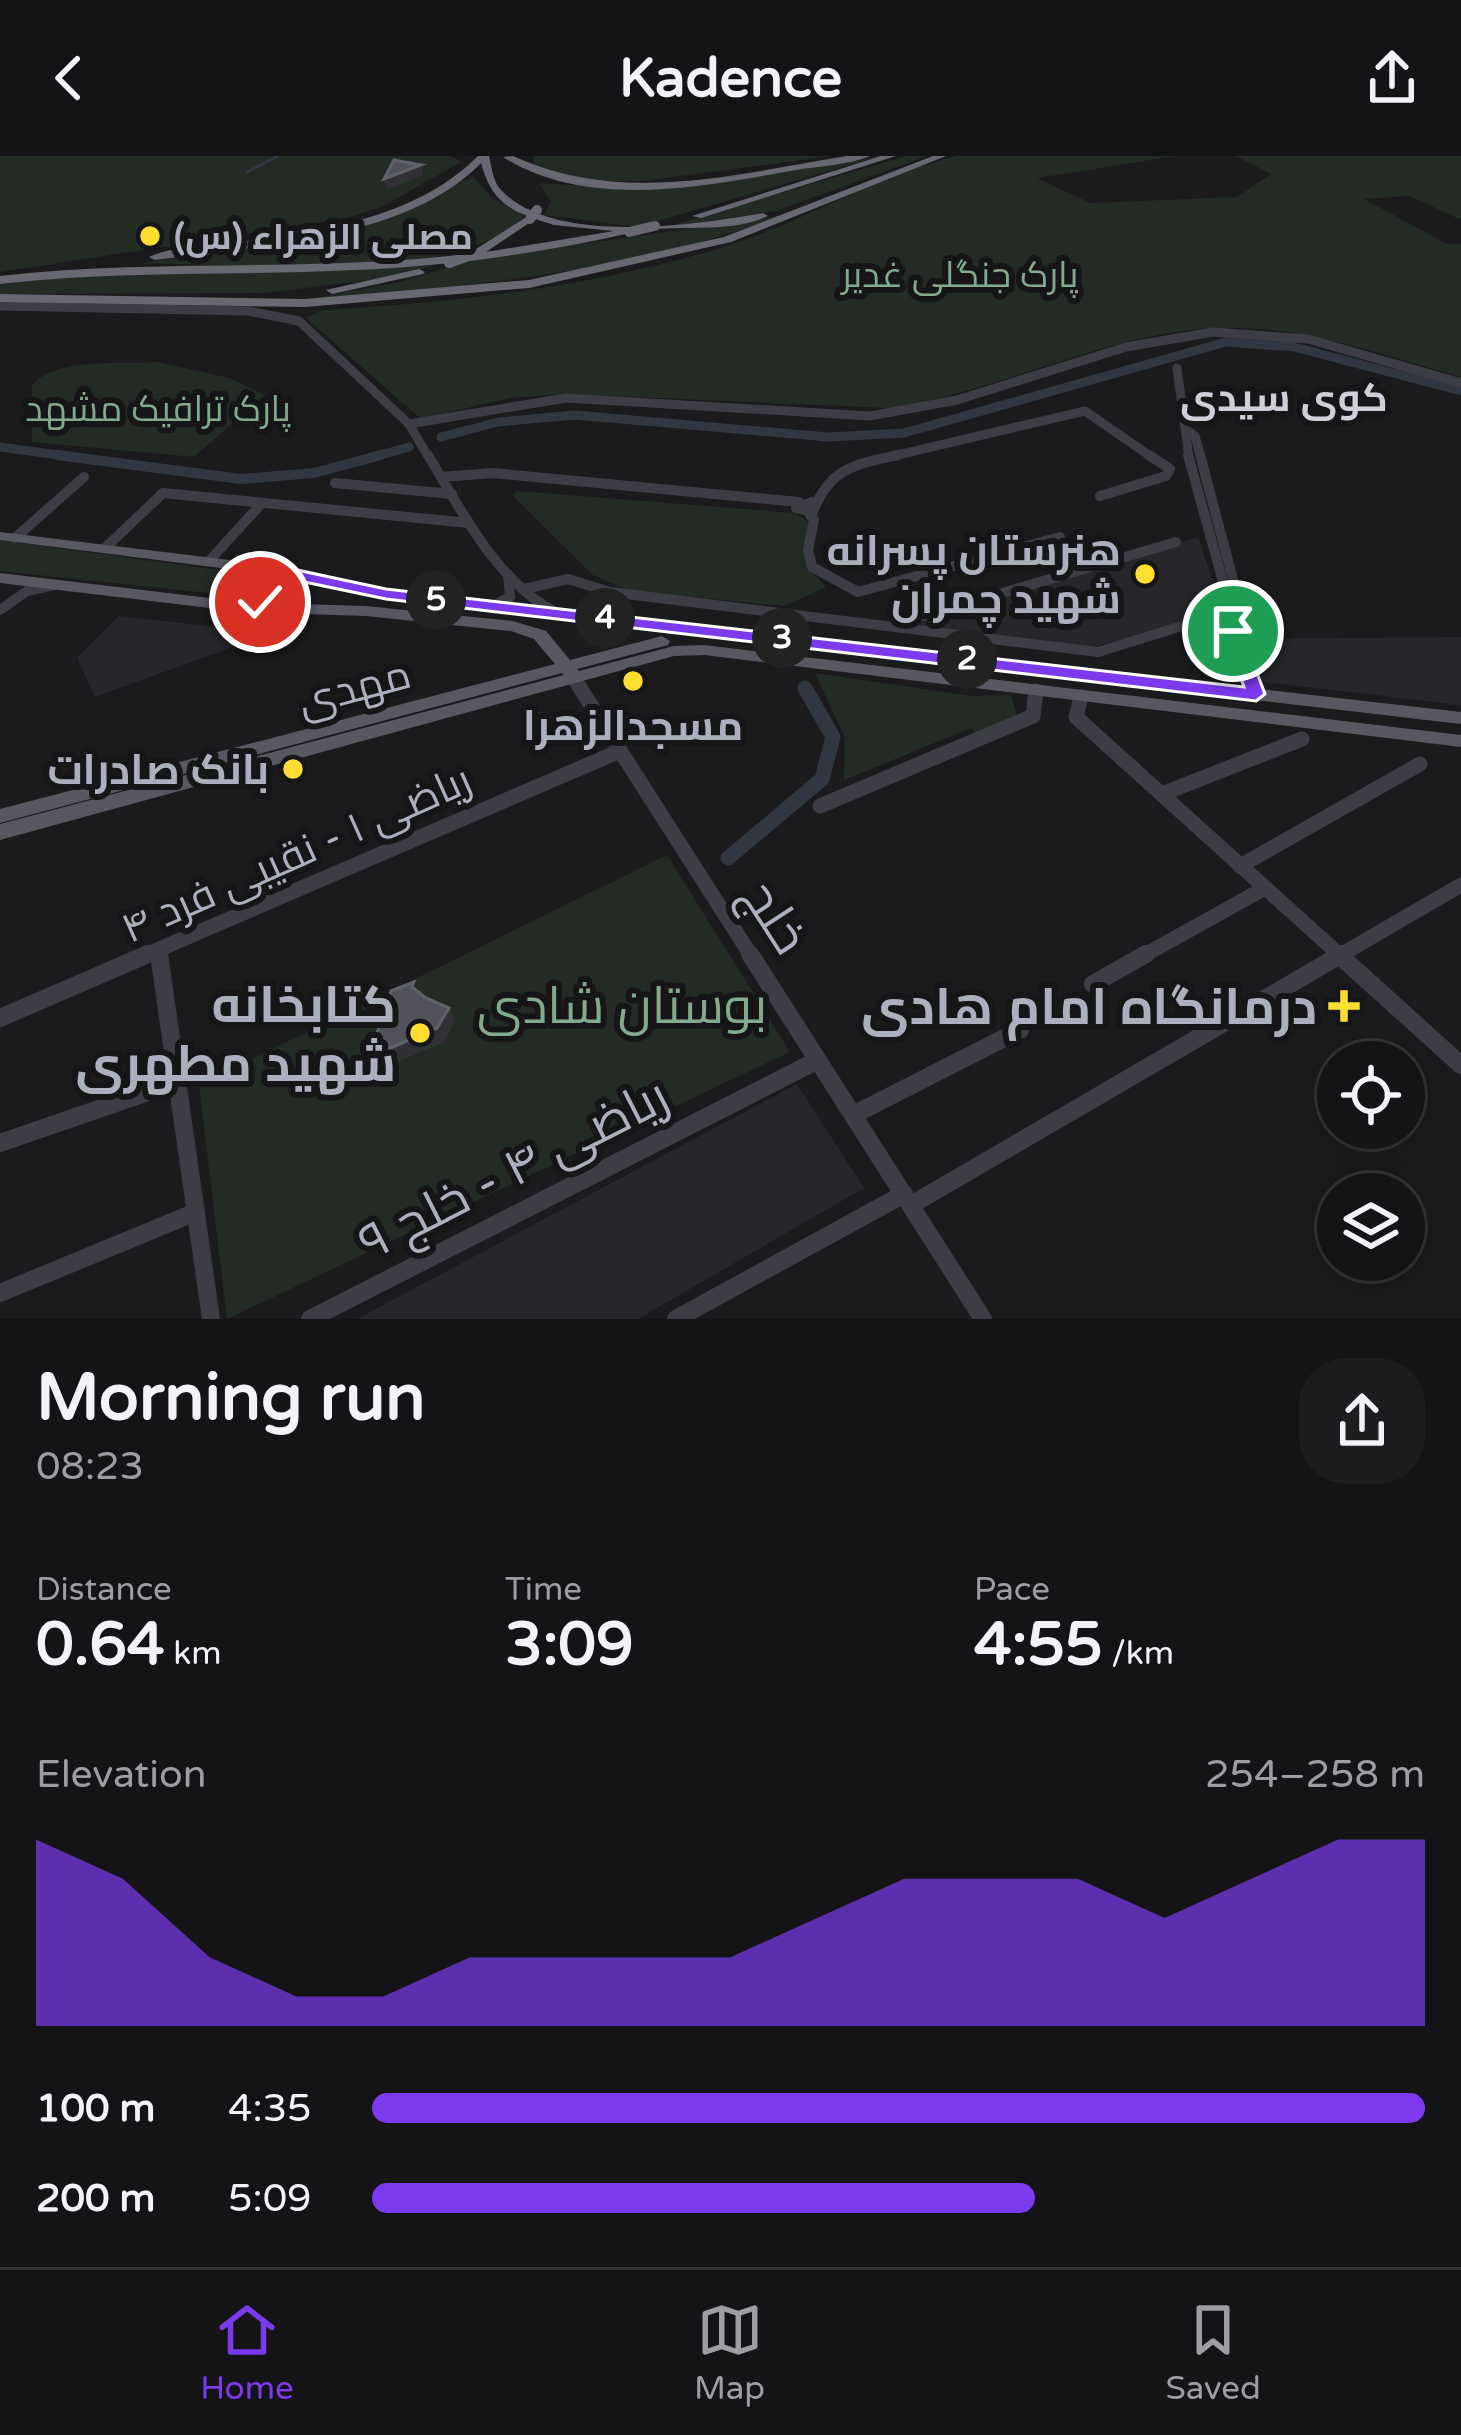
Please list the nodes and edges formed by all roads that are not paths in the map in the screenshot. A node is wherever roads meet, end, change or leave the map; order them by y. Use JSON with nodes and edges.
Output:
{"nodes":[{"id":1,"x":474,"y":156,"type":"edge"},
{"id":2,"x":484,"y":156,"type":"edge"},
{"id":3,"x":508,"y":156,"type":"edge"},
{"id":4,"x":865,"y":156,"type":"edge"},
{"id":5,"x":891,"y":156,"type":"edge"},
{"id":6,"x":940,"y":156,"type":"edge"},
{"id":7,"x":874,"y":178,"type":"junction"},
{"id":8,"x":441,"y":192,"type":"junction"},
{"id":9,"x":6,"y":279,"type":"edge"},
{"id":10,"x":435,"y":296,"type":"junction"},
{"id":11,"x":0,"y":302,"type":"edge"},
{"id":12,"x":152,"y":302,"type":"junction"},
{"id":13,"x":299,"y":321,"type":"junction"},
{"id":14,"x":1177,"y":368,"type":"dead end"},
{"id":15,"x":1461,"y":383,"type":"edge"},
{"id":16,"x":409,"y":424,"type":"junction"},
{"id":17,"x":84,"y":477,"type":"dead end"},
{"id":18,"x":441,"y":477,"type":"junction"},
{"id":19,"x":335,"y":483,"type":"dead end"},
{"id":20,"x":452,"y":494,"type":"junction"},
{"id":21,"x":1100,"y":496,"type":"dead end"},
{"id":22,"x":262,"y":503,"type":"junction"},
{"id":23,"x":804,"y":507,"type":"junction"},
{"id":24,"x":469,"y":523,"type":"junction"},
{"id":25,"x":8,"y":537,"type":"edge"},
{"id":26,"x":1060,"y":538,"type":"dead end"},
{"id":27,"x":1176,"y":542,"type":"dead end"},
{"id":28,"x":105,"y":548,"type":"junction"},
{"id":29,"x":209,"y":561,"type":"junction"},
{"id":30,"x":273,"y":570,"type":"junction"},
{"id":31,"x":508,"y":574,"type":"junction"},
{"id":32,"x":0,"y":578,"type":"edge"},
{"id":33,"x":327,"y":579,"type":"junction"},
{"id":34,"x":57,"y":585,"type":"junction"},
{"id":35,"x":524,"y":589,"type":"junction"},
{"id":36,"x":492,"y":606,"type":"junction"},
{"id":37,"x":243,"y":607,"type":"junction"},
{"id":38,"x":314,"y":608,"type":"junction"},
{"id":39,"x":0,"y":610,"type":"edge"},
{"id":40,"x":560,"y":613,"type":"junction"},
{"id":41,"x":895,"y":625,"type":"junction"},
{"id":42,"x":1182,"y":626,"type":"dead end"},
{"id":43,"x":727,"y":632,"type":"junction"},
{"id":44,"x":572,"y":674,"type":"junction"},
{"id":45,"x":1036,"y":691,"type":"junction"},
{"id":46,"x":1256,"y":694,"type":"junction"},
{"id":47,"x":1081,"y":697,"type":"junction"},
{"id":48,"x":1461,"y":718,"type":"edge"},
{"id":49,"x":1302,"y":739,"type":"dead end"},
{"id":50,"x":1461,"y":741,"type":"edge"},
{"id":51,"x":620,"y":751,"type":"junction"},
{"id":52,"x":1420,"y":764,"type":"dead end"},
{"id":53,"x":1162,"y":794,"type":"junction"},
{"id":54,"x":820,"y":806,"type":"dead end"},
{"id":55,"x":0,"y":816,"type":"edge"},
{"id":56,"x":0,"y":832,"type":"edge"},
{"id":57,"x":1240,"y":866,"type":"junction"},
{"id":58,"x":1461,"y":885,"type":"edge"},
{"id":59,"x":1265,"y":888,"type":"junction"},
{"id":60,"x":159,"y":953,"type":"junction"},
{"id":61,"x":1339,"y":954,"type":"junction"},
{"id":62,"x":1093,"y":984,"type":"dead end"},
{"id":63,"x":0,"y":1018,"type":"edge"},
{"id":64,"x":1020,"y":1030,"type":"dead end"},
{"id":65,"x":818,"y":1060,"type":"junction"},
{"id":66,"x":1461,"y":1065,"type":"edge"},
{"id":67,"x":178,"y":1082,"type":"junction"},
{"id":68,"x":853,"y":1115,"type":"junction"},
{"id":69,"x":0,"y":1143,"type":"edge"},
{"id":70,"x":907,"y":1200,"type":"junction"},
{"id":71,"x":196,"y":1212,"type":"junction"},
{"id":72,"x":0,"y":1293,"type":"edge"},
{"id":73,"x":211,"y":1319,"type":"edge"},
{"id":74,"x":310,"y":1319,"type":"edge"},
{"id":75,"x":676,"y":1319,"type":"edge"},
{"id":76,"x":983,"y":1319,"type":"edge"}],
"edges":[{"from":1,"to":8,"type":"highway"},
{"from":2,"to":7,"type":"highway"},
{"from":2,"to":8,"type":"highway"},
{"from":3,"to":4,"type":"highway"},
{"from":3,"to":12,"type":"highway","bridge":true},
{"from":5,"to":9,"type":"highway","bridge":true},
{"from":6,"to":7,"type":"highway"},
{"from":7,"to":10,"type":"highway"},
{"from":8,"to":9,"type":"highway"},
{"from":10,"to":12,"type":"highway"},
{"from":10,"to":13,"type":"highway"},
{"from":11,"to":12,"type":"highway"},
{"from":11,"to":13,"type":"street"},
{"from":13,"to":16,"type":"street"},
{"from":14,"to":46,"type":"street"},
{"from":15,"to":16,"type":"street"},
{"from":16,"to":18,"type":"street"},
{"from":17,"to":25,"type":"street"},
{"from":18,"to":20,"type":"street"},
{"from":18,"to":23,"type":"street"},
{"from":19,"to":20,"type":"street"},
{"from":20,"to":24,"type":"street"},
{"from":21,"to":23,"type":"street"},
{"from":22,"to":24,"type":"street"},
{"from":22,"to":28,"type":"street"},
{"from":22,"to":29,"type":"street"},
{"from":23,"to":26,"type":"street"},
{"from":24,"to":31,"type":"street"},
{"from":25,"to":28,"type":"main road"},
{"from":27,"to":41,"type":"street"},
{"from":28,"to":29,"type":"main road"},
{"from":29,"to":30,"type":"main road"},
{"from":30,"to":33,"type":"main road"},
{"from":30,"to":37,"type":"main road"},
{"from":31,"to":35,"type":"street"},
{"from":31,"to":36,"type":"street"},
{"from":32,"to":34,"type":"main road"},
{"from":33,"to":36,"type":"main road"},
{"from":33,"to":38,"type":"main road"},
{"from":34,"to":37,"type":"main road"},
{"from":34,"to":39,"type":"street"},
{"from":35,"to":40,"type":"street"},
{"from":35,"to":41,"type":"street"},
{"from":36,"to":40,"type":"main road"},
{"from":37,"to":38,"type":"main road"},
{"from":38,"to":44,"type":"main road"},
{"from":40,"to":43,"type":"main road"},
{"from":41,"to":42,"type":"street"},
{"from":43,"to":44,"type":"main road","name":"مهدی"},
{"from":43,"to":46,"type":"main road"},
{"from":44,"to":45,"type":"main road","name":"مهدی"},
{"from":44,"to":51,"type":"street","name":"خلج"},
{"from":44,"to":55,"type":"main road","name":"مهدی"},
{"from":44,"to":56,"type":"main road","name":"مهدی"},
{"from":45,"to":47,"type":"main road","name":"مهدی"},
{"from":45,"to":54,"type":"street"},
{"from":46,"to":48,"type":"main road"},
{"from":47,"to":50,"type":"main road","name":"مهدی"},
{"from":47,"to":53,"type":"street"},
{"from":49,"to":53,"type":"street"},
{"from":51,"to":60,"type":"street","name":"ریاضی ۱ - نقیبی فرد ۴"},
{"from":51,"to":65,"type":"street","name":"خلج"},
{"from":52,"to":57,"type":"street"},
{"from":53,"to":57,"type":"street"},
{"from":57,"to":59,"type":"street"},
{"from":58,"to":61,"type":"street"},
{"from":59,"to":61,"type":"street"},
{"from":59,"to":62,"type":"street"},
{"from":60,"to":63,"type":"street","name":"ریاضی ۱ - نقیبی فرد ۴"},
{"from":60,"to":67,"type":"street"},
{"from":61,"to":66,"type":"street"},
{"from":61,"to":70,"type":"street"},
{"from":64,"to":68,"type":"street"},
{"from":65,"to":68,"type":"street","name":"خلج"},
{"from":65,"to":74,"type":"street","name":"ریاضی ۴ - خلج ۹"},
{"from":67,"to":69,"type":"street"},
{"from":67,"to":71,"type":"street"},
{"from":68,"to":70,"type":"street","name":"خلج"},
{"from":70,"to":75,"type":"street"},
{"from":70,"to":76,"type":"street","name":"خلج"},
{"from":71,"to":72,"type":"street"},
{"from":71,"to":73,"type":"street"}]}
